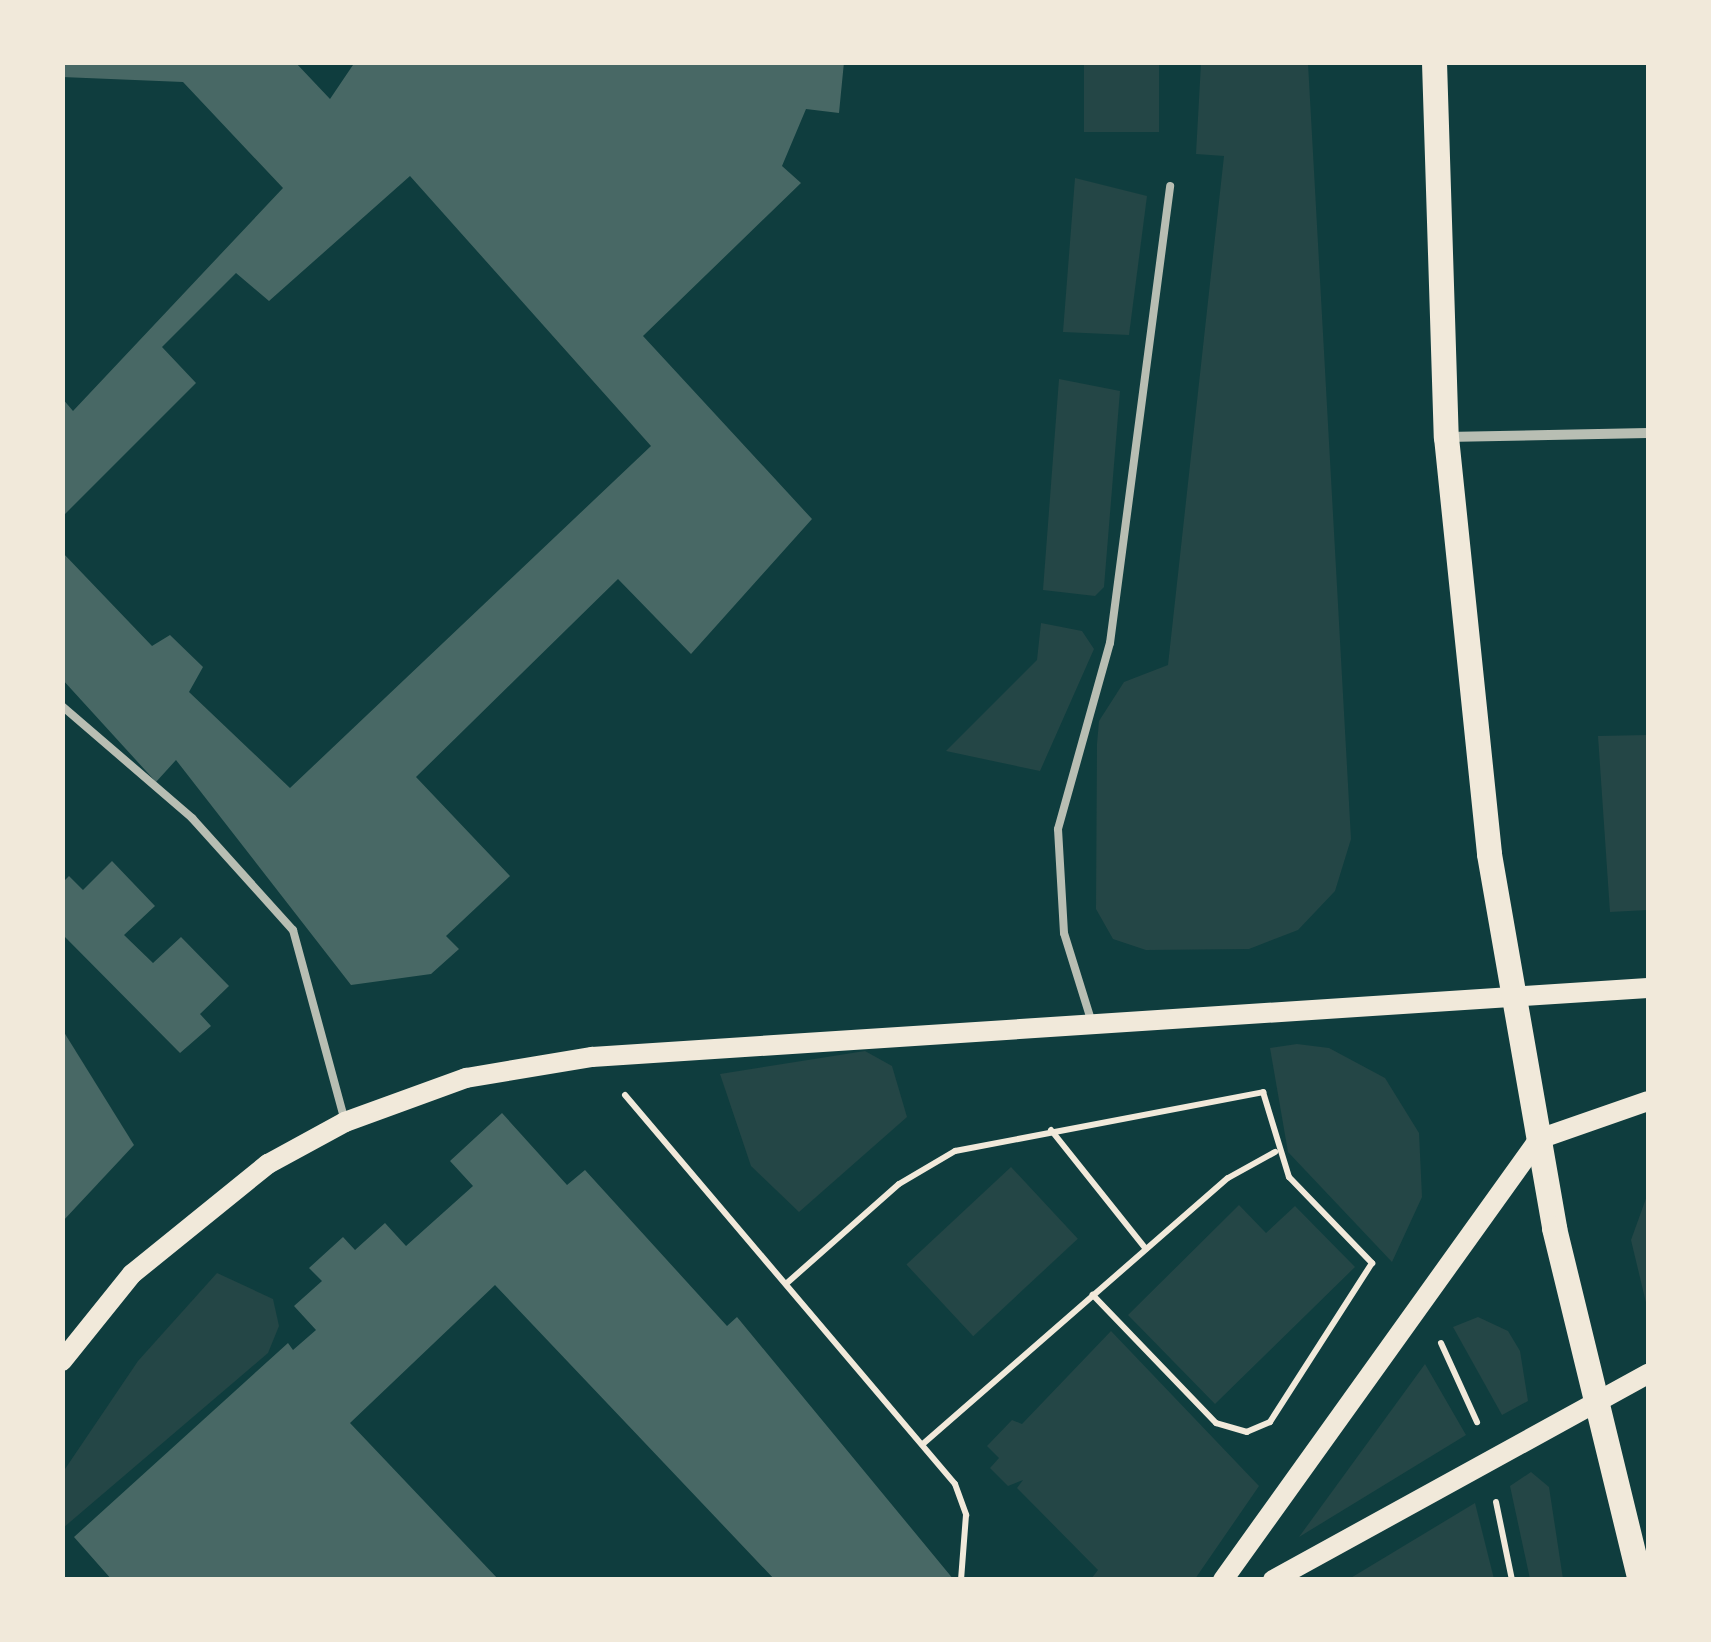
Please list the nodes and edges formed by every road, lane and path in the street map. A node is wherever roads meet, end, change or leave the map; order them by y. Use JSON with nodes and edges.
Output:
{"nodes":[{"id":1,"x":1434,"y":62,"type":"edge"},
{"id":2,"x":1170,"y":186,"type":"dead end"},
{"id":3,"x":1648,"y":433,"type":"edge"},
{"id":4,"x":1446,"y":437,"type":"junction"},
{"id":5,"x":62,"y":706,"type":"edge"},
{"id":6,"x":1648,"y":988,"type":"edge"},
{"id":7,"x":1510,"y":990,"type":"junction"},
{"id":8,"x":1092,"y":1023,"type":"junction"},
{"id":9,"x":592,"y":1057,"type":"junction"},
{"id":10,"x":1648,"y":1101,"type":"edge"},
{"id":11,"x":345,"y":1122,"type":"junction"},
{"id":12,"x":1051,"y":1130,"type":"junction"},
{"id":13,"x":1539,"y":1139,"type":"junction"},
{"id":14,"x":1275,"y":1152,"type":"junction"},
{"id":15,"x":1146,"y":1249,"type":"junction"},
{"id":16,"x":787,"y":1283,"type":"junction"},
{"id":17,"x":1093,"y":1295,"type":"junction"},
{"id":18,"x":1440,"y":1343,"type":"dead end"},
{"id":19,"x":62,"y":1361,"type":"edge"},
{"id":20,"x":1648,"y":1374,"type":"edge"},
{"id":21,"x":1596,"y":1403,"type":"junction"},
{"id":22,"x":1478,"y":1424,"type":"dead end"},
{"id":23,"x":924,"y":1443,"type":"junction"},
{"id":24,"x":1493,"y":1488,"type":"dead end"},
{"id":25,"x":961,"y":1580,"type":"edge"},
{"id":26,"x":1223,"y":1580,"type":"edge"},
{"id":27,"x":1273,"y":1580,"type":"edge"},
{"id":28,"x":1512,"y":1580,"type":"edge"},
{"id":29,"x":1640,"y":1580,"type":"edge"}],
"edges":[{"from":1,"to":4,"type":"main road"},
{"from":2,"to":8,"type":"lane"},
{"from":3,"to":4,"type":"street"},
{"from":4,"to":7,"type":"main road"},
{"from":5,"to":11,"type":"lane"},
{"from":6,"to":7,"type":"main road"},
{"from":7,"to":8,"type":"main road"},
{"from":7,"to":13,"type":"main road"},
{"from":8,"to":9,"type":"main road"},
{"from":9,"to":11,"type":"main road"},
{"from":9,"to":16,"type":"path"},
{"from":10,"to":13,"type":"main road"},
{"from":11,"to":19,"type":"main road"},
{"from":12,"to":14,"type":"path"},
{"from":12,"to":15,"type":"path"},
{"from":12,"to":16,"type":"path"},
{"from":13,"to":21,"type":"main road"},
{"from":13,"to":26,"type":"main road"},
{"from":14,"to":15,"type":"path"},
{"from":14,"to":17,"type":"path"},
{"from":15,"to":17,"type":"path"},
{"from":16,"to":23,"type":"path"},
{"from":17,"to":23,"type":"path"},
{"from":18,"to":22,"type":"path"},
{"from":20,"to":21,"type":"main road"},
{"from":21,"to":27,"type":"main road"},
{"from":21,"to":29,"type":"main road"},
{"from":23,"to":25,"type":"path"},
{"from":24,"to":28,"type":"path"}]}
